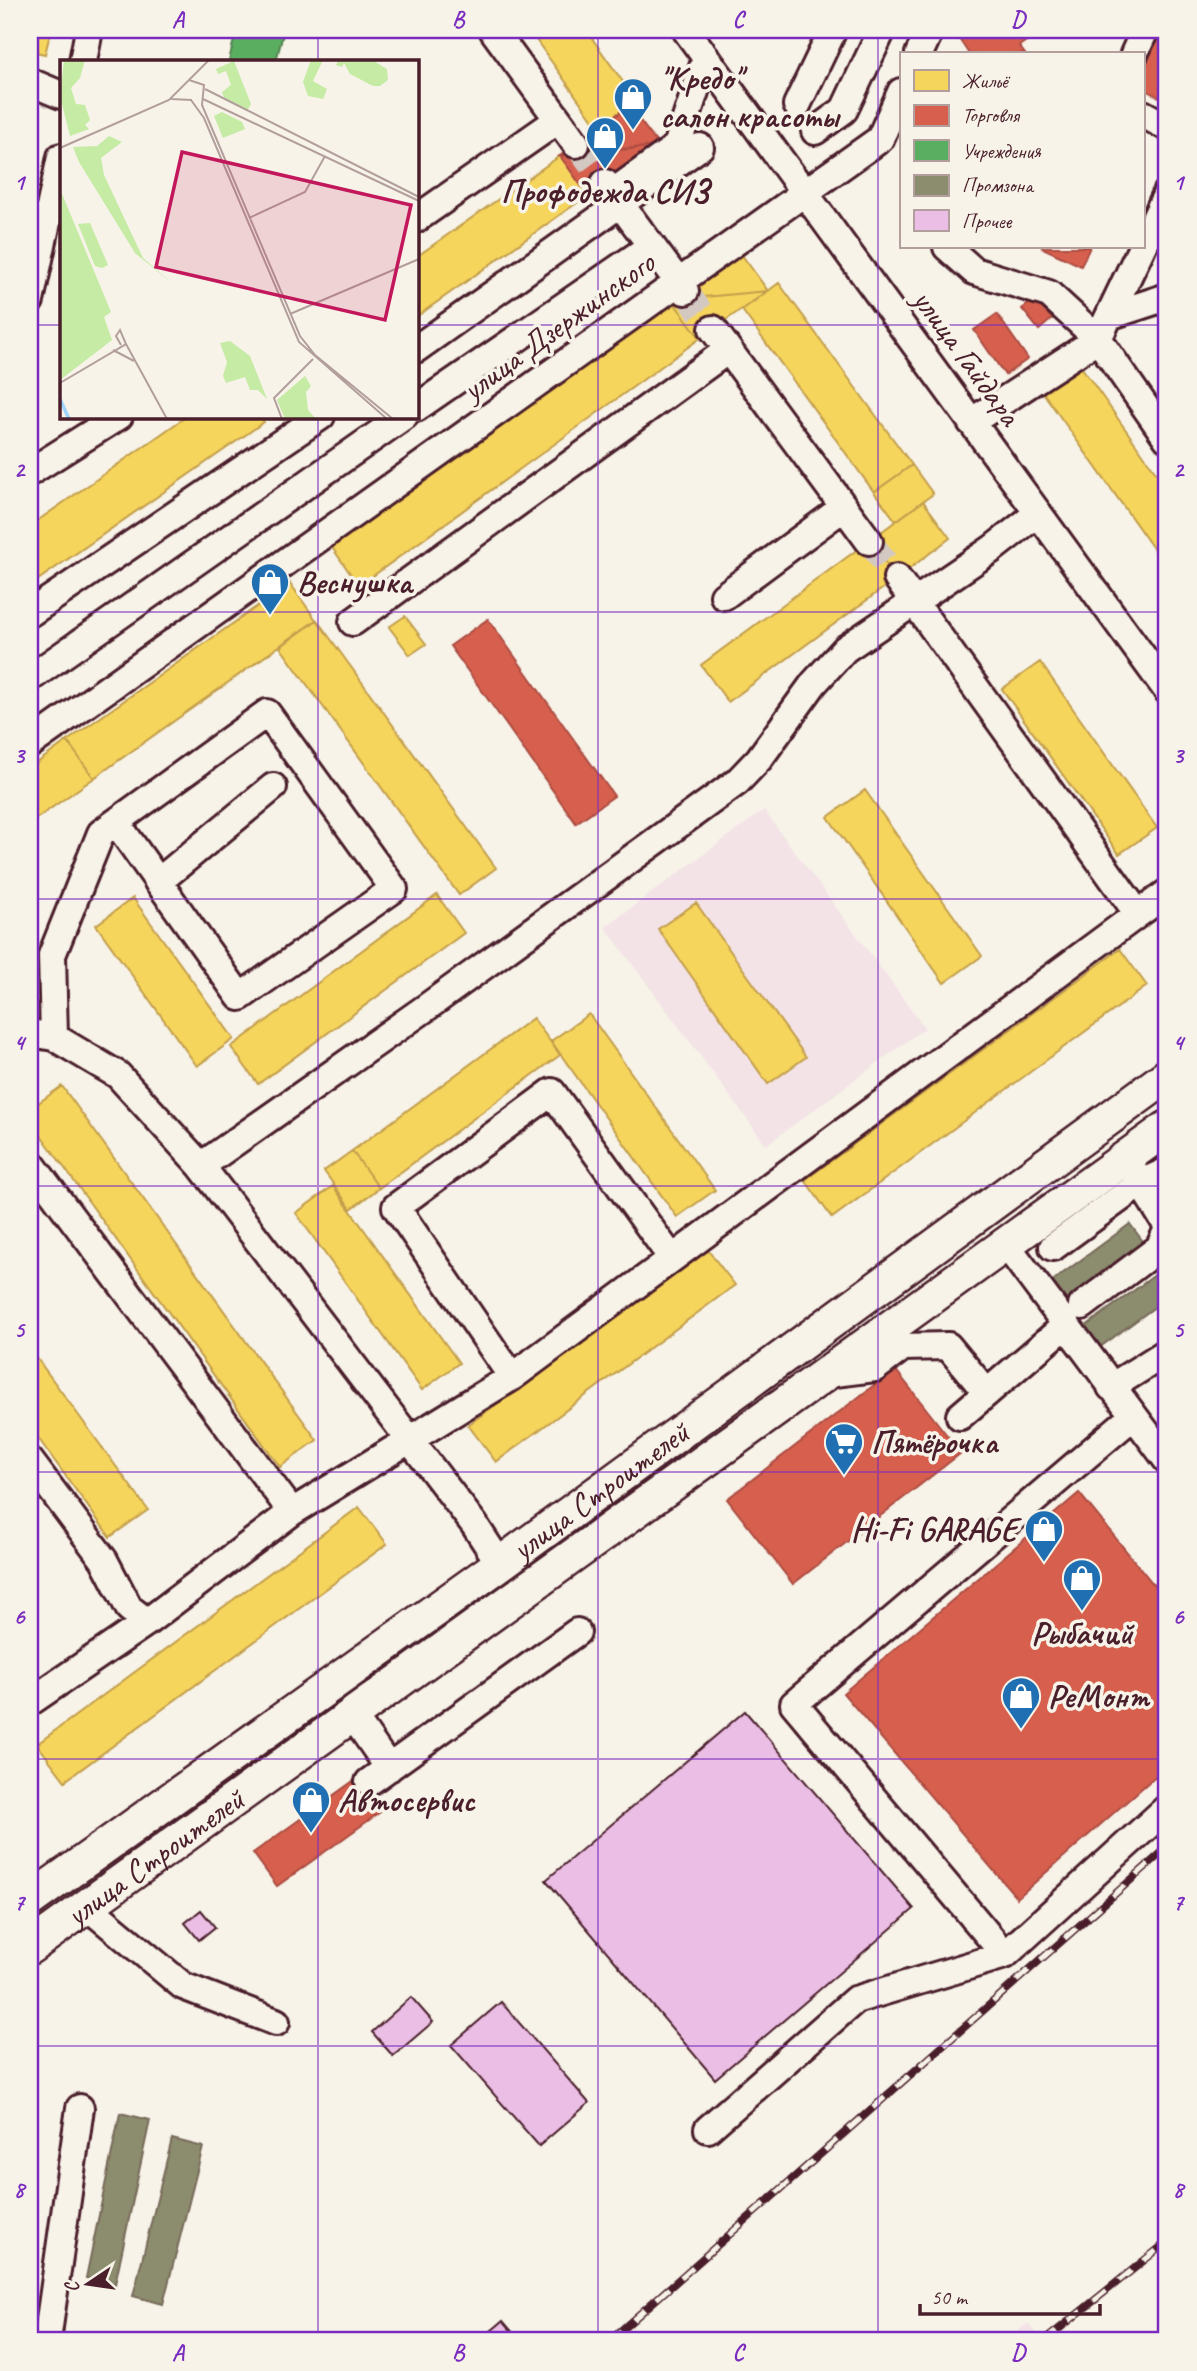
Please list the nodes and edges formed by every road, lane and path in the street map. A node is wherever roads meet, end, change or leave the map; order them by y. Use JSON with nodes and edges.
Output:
{"nodes":[{"id":1,"x":89,"y":30,"type":"edge"},
{"id":2,"x":493,"y":30,"type":"edge"},
{"id":3,"x":686,"y":30,"type":"edge"},
{"id":4,"x":833,"y":30,"type":"edge"},
{"id":5,"x":882,"y":30,"type":"edge"},
{"id":6,"x":930,"y":30,"type":"edge"},
{"id":7,"x":1145,"y":30,"type":"edge"},
{"id":8,"x":920,"y":52,"type":"edge"},
{"id":9,"x":1135,"y":52,"type":"edge"},
{"id":10,"x":706,"y":58,"type":"junction"},
{"id":11,"x":83,"y":60,"type":"edge"},
{"id":12,"x":30,"y":82,"type":"edge"},
{"id":13,"x":900,"y":94,"type":"edge"},
{"id":14,"x":60,"y":95,"type":"edge"},
{"id":15,"x":797,"y":105,"type":"dead end"},
{"id":16,"x":1144,"y":115,"type":"edge"},
{"id":17,"x":558,"y":120,"type":"junction"},
{"id":18,"x":1167,"y":127,"type":"edge"},
{"id":19,"x":815,"y":131,"type":"dead end"},
{"id":20,"x":576,"y":144,"type":"tunnel mouth"},
{"id":21,"x":700,"y":147,"type":"dead end"},
{"id":22,"x":60,"y":162,"type":"edge"},
{"id":23,"x":804,"y":193,"type":"junction"},
{"id":24,"x":1167,"y":193,"type":"edge"},
{"id":25,"x":612,"y":194,"type":"junction"},
{"id":26,"x":418,"y":218,"type":"edge"},
{"id":27,"x":1144,"y":242,"type":"edge"},
{"id":28,"x":651,"y":246,"type":"junction"},
{"id":29,"x":948,"y":248,"type":"edge"},
{"id":30,"x":1141,"y":248,"type":"edge"},
{"id":31,"x":681,"y":287,"type":"junction"},
{"id":32,"x":1167,"y":297,"type":"edge"},
{"id":33,"x":30,"y":301,"type":"edge"},
{"id":34,"x":1104,"y":327,"type":"junction"},
{"id":35,"x":418,"y":347,"type":"edge"},
{"id":36,"x":418,"y":407,"type":"edge"},
{"id":37,"x":115,"y":418,"type":"edge"},
{"id":38,"x":401,"y":418,"type":"edge"},
{"id":39,"x":311,"y":419,"type":"edge"},
{"id":40,"x":971,"y":422,"type":"junction"},
{"id":41,"x":1167,"y":438,"type":"edge"},
{"id":42,"x":30,"y":471,"type":"edge"},
{"id":43,"x":844,"y":507,"type":"junction"},
{"id":44,"x":1038,"y":513,"type":"junction"},
{"id":45,"x":869,"y":541,"type":"tunnel mouth"},
{"id":46,"x":897,"y":578,"type":"tunnel mouth"},
{"id":47,"x":724,"y":596,"type":"dead end"},
{"id":48,"x":916,"y":601,"type":"junction"},
{"id":49,"x":30,"y":613,"type":"edge"},
{"id":50,"x":354,"y":622,"type":"dead end"},
{"id":51,"x":30,"y":678,"type":"edge"},
{"id":52,"x":1167,"y":690,"type":"edge"},
{"id":53,"x":30,"y":744,"type":"edge"},
{"id":54,"x":274,"y":787,"type":"dead end"},
{"id":55,"x":116,"y":822,"type":"junction"},
{"id":56,"x":158,"y":882,"type":"junction"},
{"id":57,"x":1167,"y":893,"type":"edge"},
{"id":58,"x":1138,"y":915,"type":"junction"},
{"id":59,"x":42,"y":1035,"type":"edge"},
{"id":60,"x":1167,"y":1076,"type":"edge"},
{"id":61,"x":1167,"y":1128,"type":"edge"},
{"id":62,"x":30,"y":1162,"type":"edge"},
{"id":63,"x":201,"y":1166,"type":"junction"},
{"id":64,"x":1133,"y":1171,"type":"junction"},
{"id":65,"x":1167,"y":1171,"type":"edge"},
{"id":66,"x":981,"y":1211,"type":"junction"},
{"id":67,"x":1167,"y":1225,"type":"edge"},
{"id":68,"x":1167,"y":1231,"type":"edge"},
{"id":69,"x":1005,"y":1243,"type":"junction"},
{"id":70,"x":1053,"y":1247,"type":"dead end"},
{"id":71,"x":671,"y":1257,"type":"junction"},
{"id":72,"x":1074,"y":1316,"type":"junction"},
{"id":73,"x":1167,"y":1352,"type":"edge"},
{"id":74,"x":824,"y":1374,"type":"junction"},
{"id":75,"x":512,"y":1377,"type":"junction"},
{"id":76,"x":1111,"y":1387,"type":"junction"},
{"id":77,"x":987,"y":1393,"type":"junction"},
{"id":78,"x":960,"y":1416,"type":"dead end"},
{"id":79,"x":1133,"y":1416,"type":"junction"},
{"id":80,"x":408,"y":1440,"type":"junction"},
{"id":81,"x":1167,"y":1460,"type":"edge"},
{"id":82,"x":30,"y":1461,"type":"edge"},
{"id":83,"x":292,"y":1512,"type":"junction"},
{"id":84,"x":500,"y":1564,"type":"junction"},
{"id":85,"x":522,"y":1595,"type":"junction"},
{"id":86,"x":147,"y":1622,"type":"junction"},
{"id":87,"x":577,"y":1632,"type":"dead end"},
{"id":88,"x":30,"y":1702,"type":"edge"},
{"id":89,"x":352,"y":1716,"type":"junction"},
{"id":90,"x":162,"y":1805,"type":"junction"},
{"id":91,"x":1167,"y":1808,"type":"edge"},
{"id":92,"x":184,"y":1837,"type":"junction"},
{"id":93,"x":40,"y":1892,"type":"edge"},
{"id":94,"x":80,"y":1911,"type":"junction"},
{"id":95,"x":30,"y":1947,"type":"edge"},
{"id":96,"x":1004,"y":1955,"type":"junction"},
{"id":97,"x":276,"y":2022,"type":"dead end"},
{"id":98,"x":80,"y":2108,"type":"dead end"},
{"id":99,"x":708,"y":2129,"type":"dead end"},
{"id":100,"x":47,"y":2341,"type":"edge"}],
"edges":[{"from":1,"to":11,"type":"street"},
{"from":2,"to":17,"type":"street"},
{"from":3,"to":10,"type":"street","name":"улица Гайдара"},
{"from":4,"to":15,"type":"street"},
{"from":5,"to":19,"type":"street"},
{"from":6,"to":8,"type":"street"},
{"from":7,"to":9,"type":"street"},
{"from":10,"to":23,"type":"street","name":"улица Гайдара"},
{"from":10,"to":25,"type":"street"},
{"from":12,"to":14,"type":"street"},
{"from":13,"to":23,"type":"street","name":"улица Дзержинского"},
{"from":16,"to":18,"type":"street"},
{"from":17,"to":20,"type":"street"},
{"from":17,"to":26,"type":"street"},
{"from":21,"to":25,"type":"street","name":"улица Дзержинского"},
{"from":22,"to":33,"type":"street"},
{"from":23,"to":31,"type":"street","name":"улица Дзержинского"},
{"from":23,"to":40,"type":"street","name":"улица Гайдара"},
{"from":24,"to":27,"type":"street"},
{"from":25,"to":28,"type":"street"},
{"from":25,"to":35,"type":"street","name":"улица Дзержинского"},
{"from":28,"to":31,"type":"street"},
{"from":28,"to":36,"type":"street","name":"улица Дзержинского"},
{"from":29,"to":34,"type":"street"},
{"from":30,"to":34,"type":"street"},
{"from":31,"to":53,"type":"street","name":"улица Дзержинского"},
{"from":32,"to":34,"type":"street"},
{"from":34,"to":40,"type":"street"},
{"from":34,"to":41,"type":"street"},
{"from":37,"to":42,"type":"street"},
{"from":38,"to":51,"type":"street"},
{"from":39,"to":49,"type":"street"},
{"from":40,"to":44,"type":"street","name":"улица Гайдара"},
{"from":43,"to":45,"type":"street"},
{"from":43,"to":47,"type":"street"},
{"from":43,"to":50,"type":"street"},
{"from":44,"to":48,"type":"street"},
{"from":44,"to":52,"type":"street","name":"улица Гайдара"},
{"from":46,"to":48,"type":"street"},
{"from":48,"to":58,"type":"street"},
{"from":48,"to":63,"type":"street"},
{"from":54,"to":56,"type":"street"},
{"from":55,"to":56,"type":"street"},
{"from":55,"to":56,"type":"street"},
{"from":55,"to":59,"type":"street"},
{"from":57,"to":58,"type":"street"},
{"from":58,"to":71,"type":"street"},
{"from":59,"to":63,"type":"street"},
{"from":60,"to":66,"type":"main road","name":"улица Строителей"},
{"from":61,"to":64,"type":"main road","name":"улица Строителей"},
{"from":62,"to":83,"type":"street"},
{"from":63,"to":80,"type":"street"},
{"from":64,"to":65,"type":"street"},
{"from":64,"to":67,"type":"street"},
{"from":64,"to":69,"type":"main road","name":"улица Строителей"},
{"from":64,"to":70,"type":"street"},
{"from":66,"to":69,"type":"main road"},
{"from":66,"to":84,"type":"main road","name":"улица Строителей"},
{"from":68,"to":72,"type":"street"},
{"from":69,"to":72,"type":"street"},
{"from":69,"to":74,"type":"main road","name":"улица Строителей"},
{"from":71,"to":75,"type":"street"},
{"from":71,"to":75,"type":"street"},
{"from":72,"to":76,"type":"street"},
{"from":72,"to":77,"type":"street"},
{"from":73,"to":76,"type":"street"},
{"from":74,"to":77,"type":"street"},
{"from":74,"to":85,"type":"main road","name":"улица Строителей"},
{"from":75,"to":80,"type":"street"},
{"from":76,"to":79,"type":"street"},
{"from":77,"to":78,"type":"street"},
{"from":79,"to":81,"type":"street"},
{"from":79,"to":96,"type":"street"},
{"from":80,"to":83,"type":"street"},
{"from":80,"to":84,"type":"street"},
{"from":82,"to":86,"type":"street"},
{"from":83,"to":86,"type":"street"},
{"from":84,"to":85,"type":"main road"},
{"from":84,"to":90,"type":"main road","name":"улица Строителей"},
{"from":85,"to":89,"type":"main road","name":"улица Строителей"},
{"from":86,"to":88,"type":"street"},
{"from":87,"to":89,"type":"street"},
{"from":89,"to":92,"type":"main road","name":"улица Строителей"},
{"from":90,"to":92,"type":"main road"},
{"from":90,"to":93,"type":"main road","name":"улица Строителей"},
{"from":91,"to":96,"type":"street"},
{"from":92,"to":94,"type":"main road","name":"улица Строителей"},
{"from":93,"to":94,"type":"main road"},
{"from":94,"to":95,"type":"main road","name":"улица Строителей"},
{"from":94,"to":97,"type":"street"},
{"from":96,"to":99,"type":"street"},
{"from":98,"to":100,"type":"street"}]}
